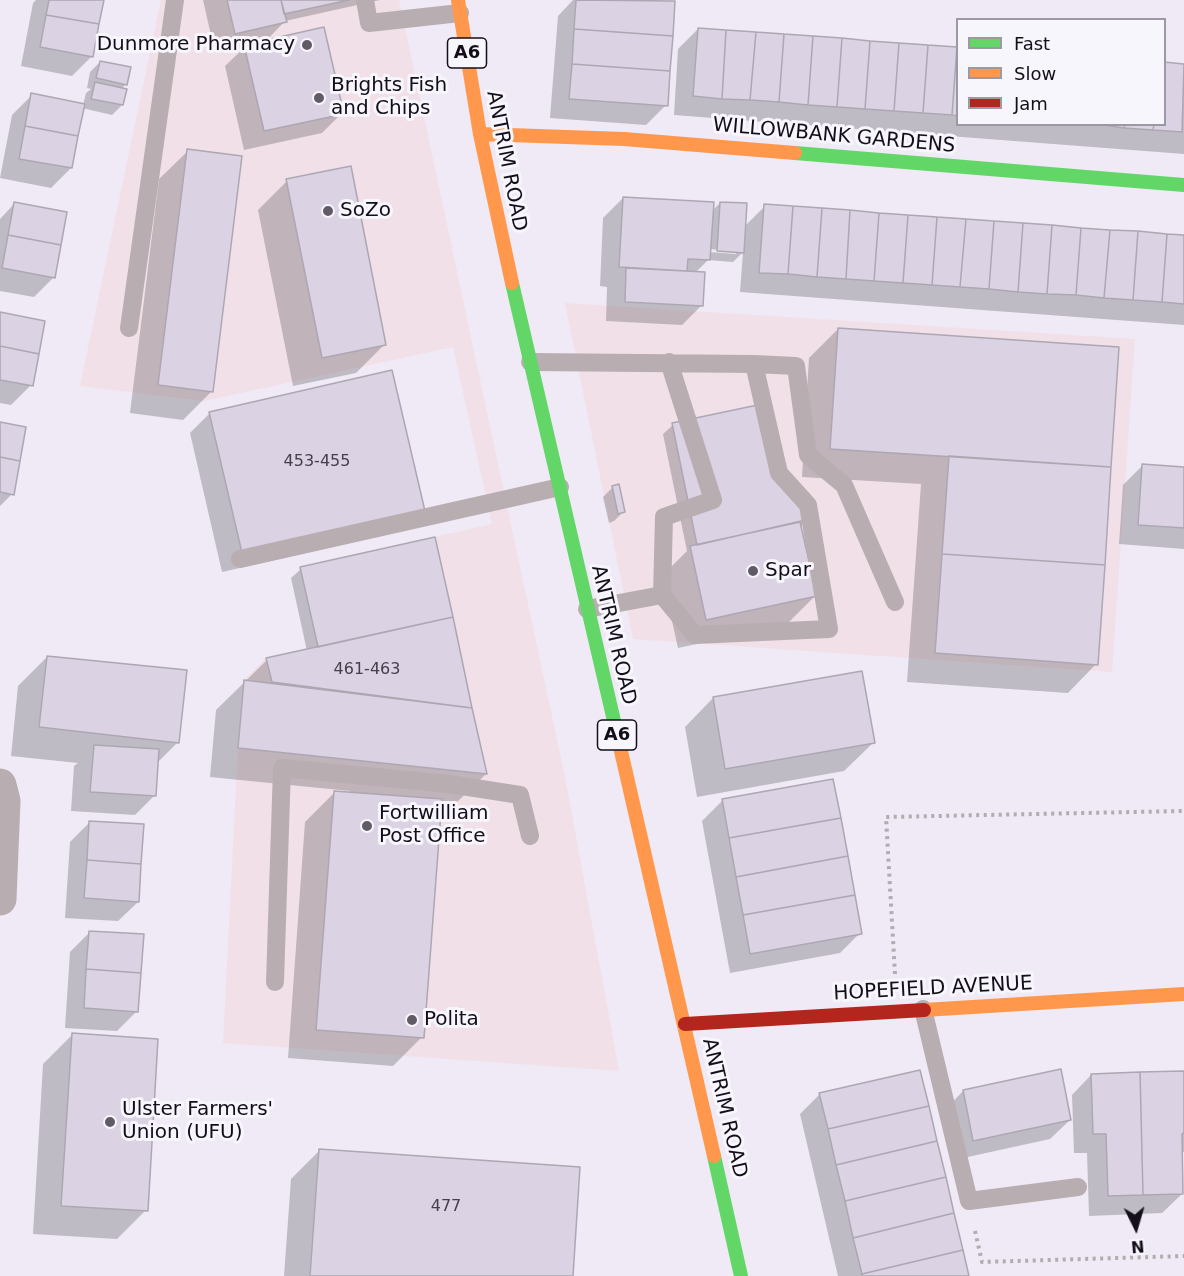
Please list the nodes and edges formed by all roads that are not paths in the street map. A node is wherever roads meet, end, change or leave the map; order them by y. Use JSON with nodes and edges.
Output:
{"nodes":[{"id":1,"x":175,"y":0,"type":"edge"},
{"id":2,"x":365,"y":0,"type":"edge"},
{"id":3,"x":459,"y":7,"type":"edge"},
{"id":4,"x":480,"y":134,"type":"junction"},
{"id":5,"x":1184,"y":184,"type":"edge"},
{"id":6,"x":129,"y":328,"type":"dead end"},
{"id":7,"x":530,"y":362,"type":"junction"},
{"id":8,"x":669,"y":362,"type":"junction"},
{"id":9,"x":754,"y":364,"type":"junction"},
{"id":10,"x":560,"y":487,"type":"junction"},
{"id":11,"x":240,"y":559,"type":"dead end"},
{"id":12,"x":662,"y":595,"type":"junction"},
{"id":13,"x":895,"y":602,"type":"dead end"},
{"id":14,"x":587,"y":609,"type":"junction"},
{"id":15,"x":0,"y":785,"type":"edge"},
{"id":16,"x":530,"y":836,"type":"dead end"},
{"id":17,"x":0,"y":899,"type":"edge"},
{"id":18,"x":275,"y":982,"type":"dead end"},
{"id":19,"x":1184,"y":994,"type":"edge"},
{"id":20,"x":923,"y":1009,"type":"junction"},
{"id":21,"x":685,"y":1024,"type":"junction"},
{"id":22,"x":1078,"y":1187,"type":"dead end"},
{"id":23,"x":741,"y":1276,"type":"edge"}],
"edges":[{"from":1,"to":6,"type":"lane"},
{"from":2,"to":3,"type":"lane"},
{"from":3,"to":4,"type":"main road","name":"ANTRIM ROAD","number":"A6"},
{"from":4,"to":5,"type":"main road","name":"WILLOWBANK GARDENS"},
{"from":4,"to":7,"type":"main road","name":"ANTRIM ROAD","number":"A6"},
{"from":7,"to":8,"type":"lane"},
{"from":7,"to":10,"type":"main road","name":"ANTRIM ROAD","number":"A6"},
{"from":8,"to":9,"type":"lane"},
{"from":8,"to":12,"type":"lane"},
{"from":9,"to":12,"type":"lane"},
{"from":9,"to":13,"type":"lane"},
{"from":10,"to":11,"type":"lane"},
{"from":10,"to":14,"type":"main road","name":"ANTRIM ROAD","number":"A6"},
{"from":12,"to":14,"type":"lane"},
{"from":14,"to":21,"type":"main road","name":"ANTRIM ROAD","number":"A6"},
{"from":15,"to":17,"type":"street"},
{"from":16,"to":18,"type":"lane"},
{"from":19,"to":20,"type":"main road","name":"HOPEFIELD AVENUE"},
{"from":20,"to":21,"type":"main road","name":"HOPEFIELD AVENUE"},
{"from":20,"to":22,"type":"lane"},
{"from":21,"to":23,"type":"main road","name":"ANTRIM ROAD","number":"A6"}]}
